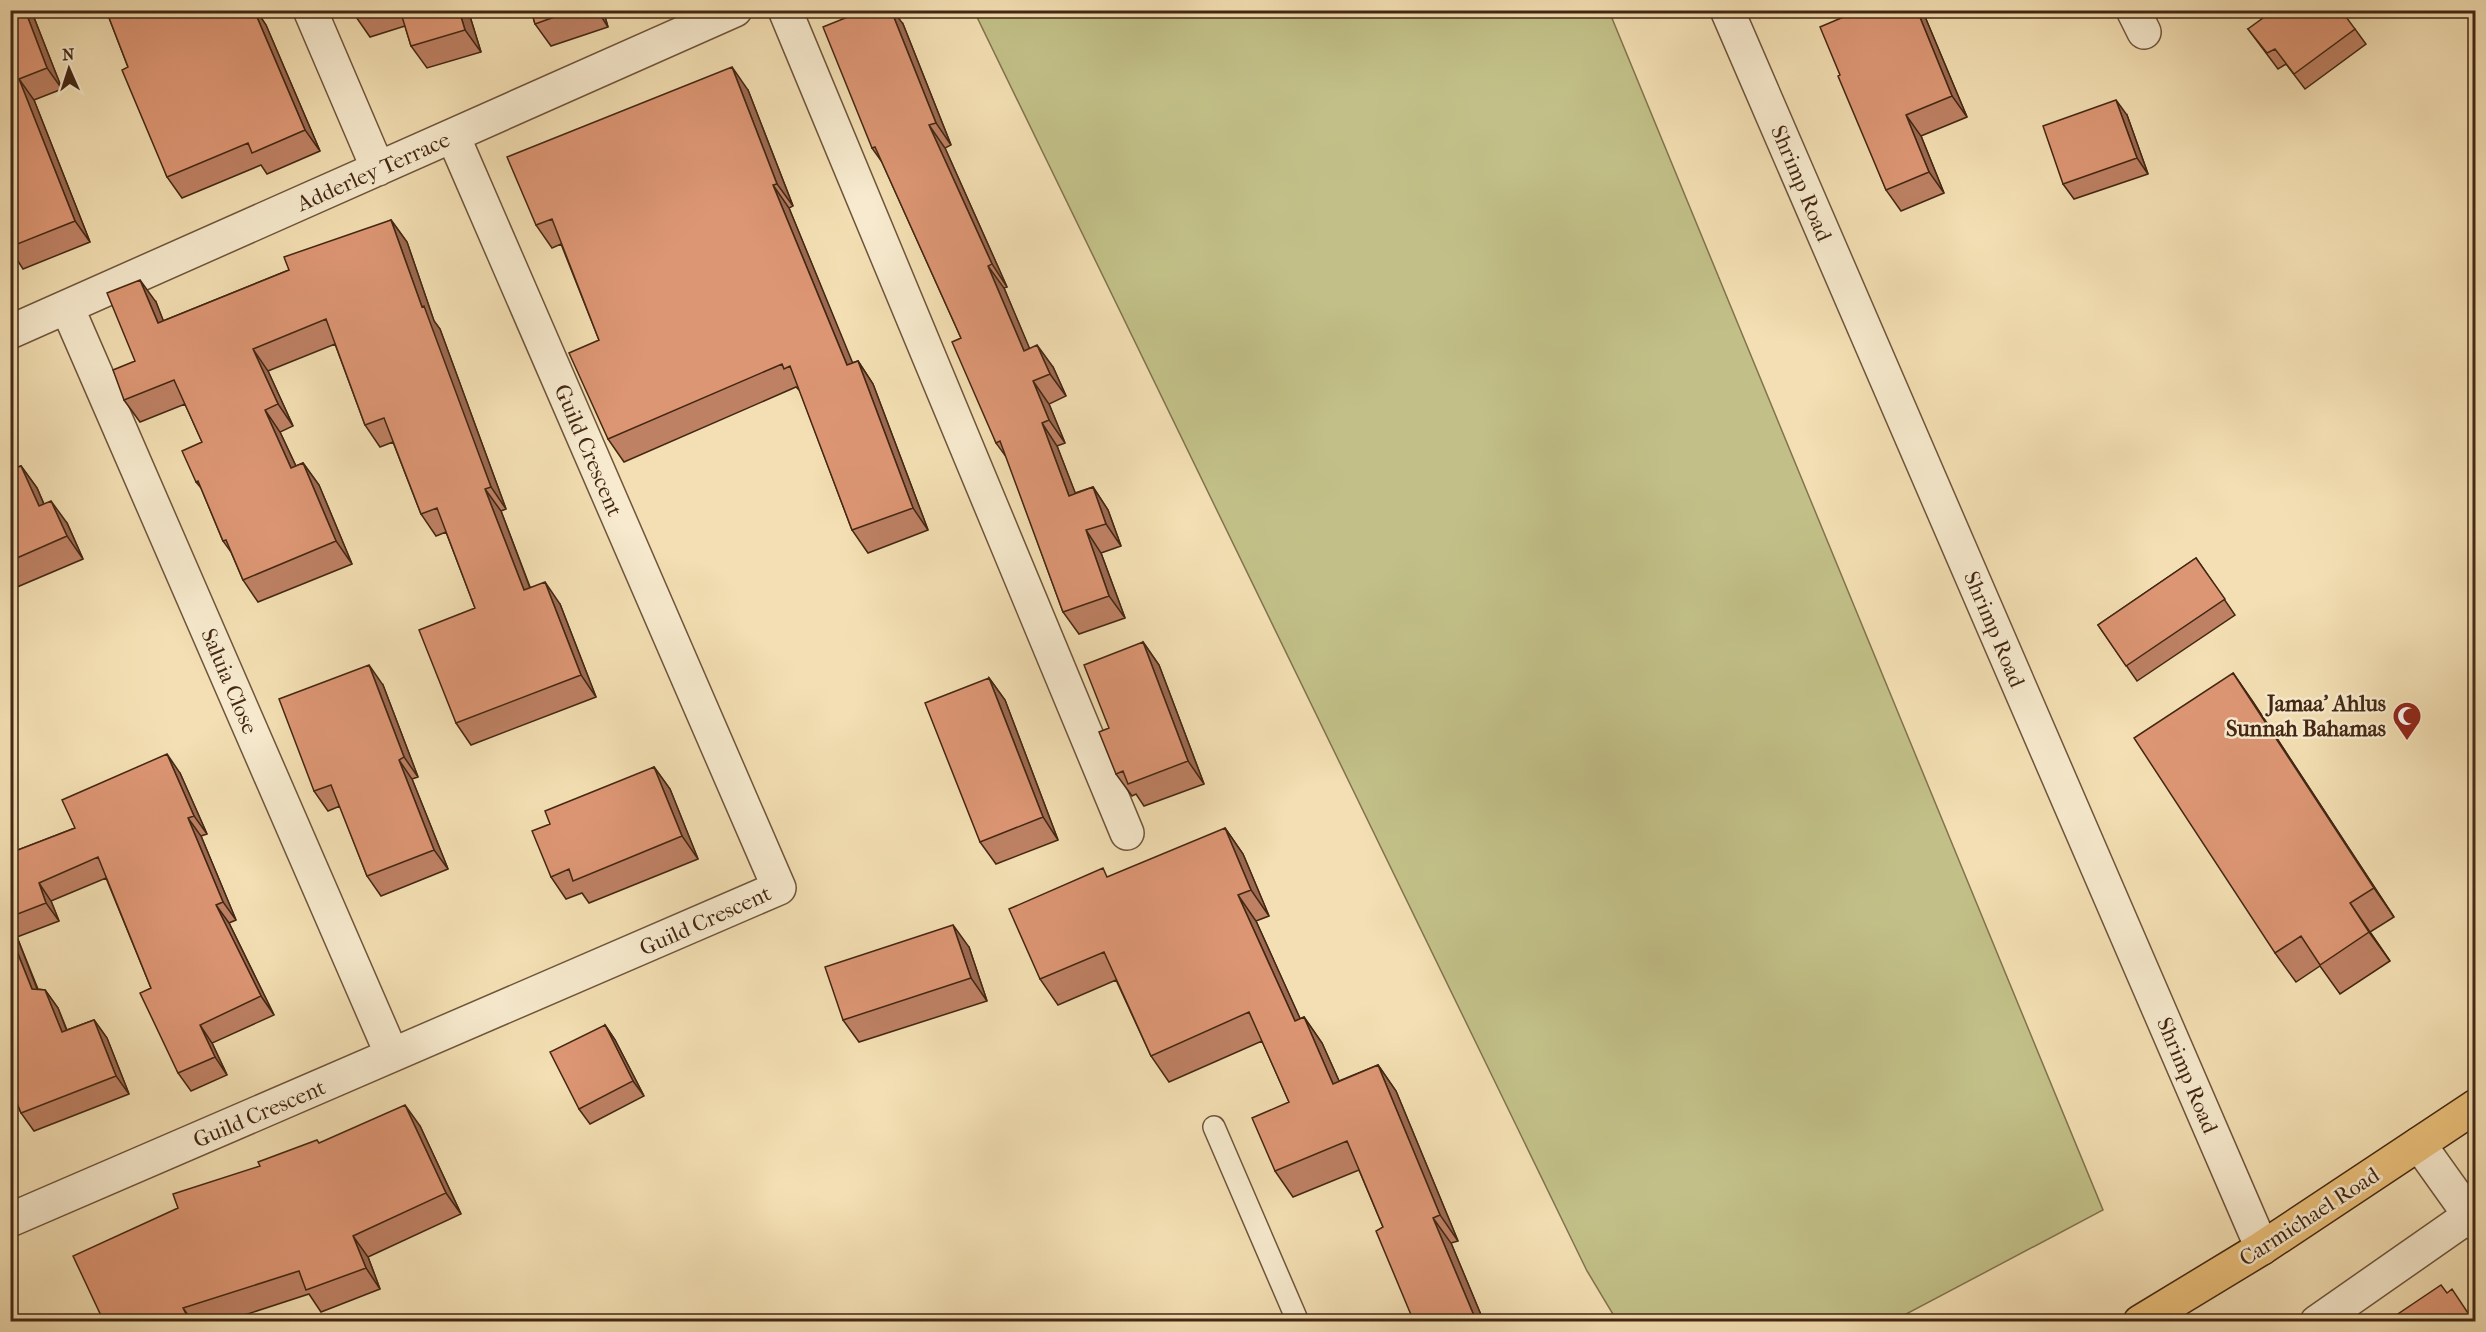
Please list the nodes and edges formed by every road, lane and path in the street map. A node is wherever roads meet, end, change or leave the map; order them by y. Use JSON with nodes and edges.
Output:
{"nodes":[{"id":1,"x":310,"y":10,"type":"edge"},
{"id":2,"x":785,"y":10,"type":"edge"},
{"id":3,"x":1727,"y":10,"type":"edge"},
{"id":4,"x":727,"y":12,"type":"edge"},
{"id":5,"x":453,"y":136,"type":"junction"},
{"id":6,"x":378,"y":169,"type":"junction"},
{"id":7,"x":67,"y":307,"type":"junction"},
{"id":8,"x":10,"y":332,"type":"edge"},
{"id":9,"x":1126,"y":833,"type":"dead end"},
{"id":10,"x":392,"y":1055,"type":"junction"},
{"id":11,"x":2475,"y":1107,"type":"edge"},
{"id":12,"x":1214,"y":1127,"type":"dead end"},
{"id":13,"x":2419,"y":1144,"type":"junction"},
{"id":14,"x":2473,"y":1217,"type":"edge"},
{"id":15,"x":10,"y":1220,"type":"edge"},
{"id":16,"x":2262,"y":1248,"type":"junction"},
{"id":17,"x":1298,"y":1322,"type":"edge"},
{"id":18,"x":2140,"y":1322,"type":"edge"},
{"id":19,"x":2317,"y":1322,"type":"edge"}],
"edges":[{"from":1,"to":6,"type":"street"},
{"from":2,"to":9,"type":"street"},
{"from":3,"to":16,"type":"street","name":"Shrimp Road"},
{"from":4,"to":5,"type":"street","name":"Adderley Terrace"},
{"from":5,"to":6,"type":"street","name":"Adderley Terrace"},
{"from":5,"to":10,"type":"street","name":"Guild Crescent"},
{"from":6,"to":7,"type":"street","name":"Adderley Terrace"},
{"from":7,"to":8,"type":"street","name":"Adderley Terrace"},
{"from":7,"to":10,"type":"street","name":"Saluia Close"},
{"from":10,"to":15,"type":"street","name":"Guild Crescent"},
{"from":11,"to":13,"type":"main road","name":"Carmichael Road"},
{"from":12,"to":17,"type":"lane"},
{"from":13,"to":14,"type":"street"},
{"from":13,"to":16,"type":"main road","name":"Carmichael Road"},
{"from":14,"to":19,"type":"street"},
{"from":16,"to":18,"type":"main road","name":"Carmichael Road"}]}
